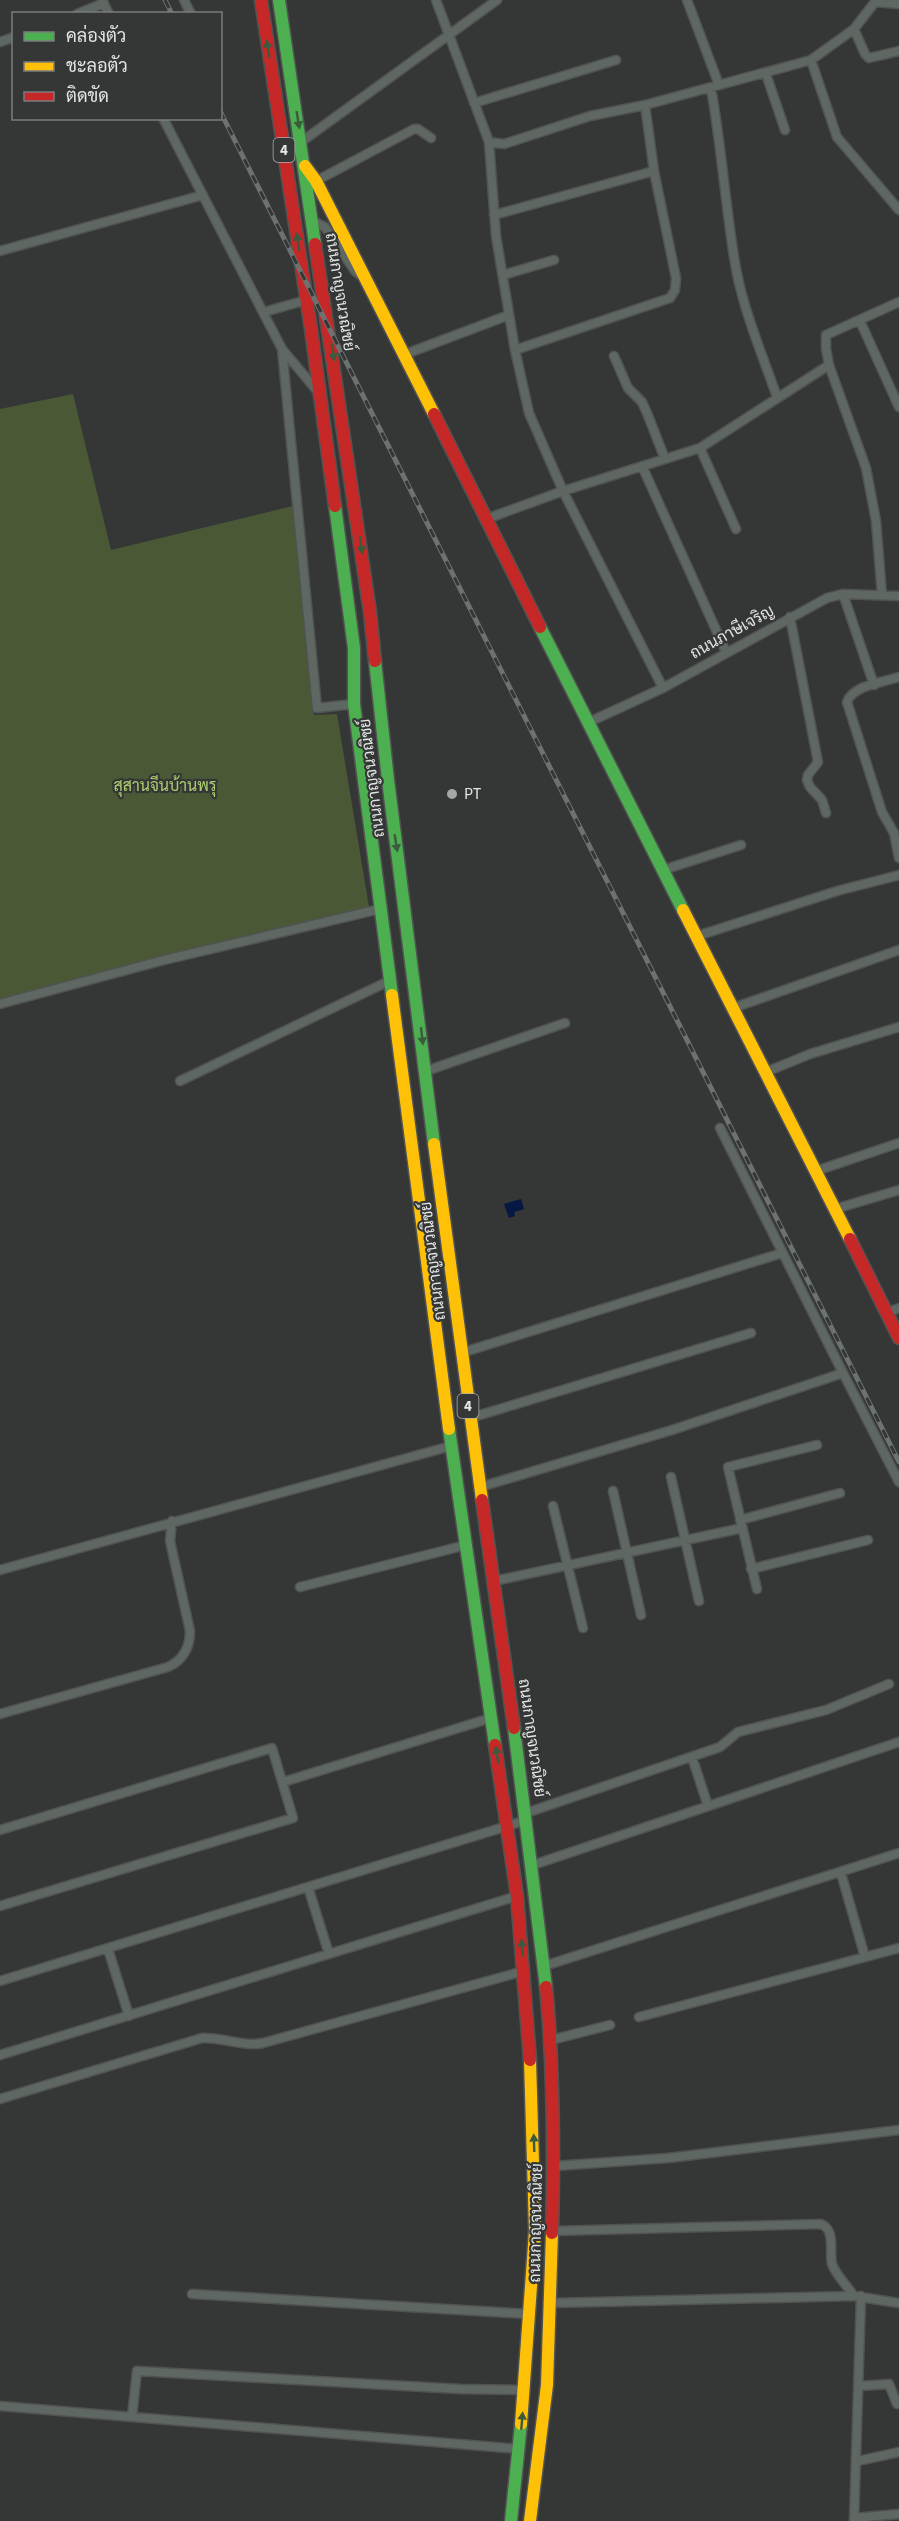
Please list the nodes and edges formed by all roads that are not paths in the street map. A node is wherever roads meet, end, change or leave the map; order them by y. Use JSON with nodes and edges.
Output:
{"nodes":[{"id":1,"x":261,"y":0,"type":"edge"},
{"id":2,"x":279,"y":0,"type":"edge"},
{"id":3,"x":436,"y":0,"type":"edge"},
{"id":4,"x":497,"y":0,"type":"edge"},
{"id":5,"x":698,"y":0,"type":"edge"},
{"id":6,"x":103,"y":1,"type":"edge"},
{"id":7,"x":875,"y":1,"type":"edge"},
{"id":8,"x":688,"y":3,"type":"edge"},
{"id":9,"x":899,"y":4,"type":"edge"},
{"id":10,"x":81,"y":12,"type":"edge"},
{"id":11,"x":854,"y":29,"type":"junction"},
{"id":12,"x":450,"y":36,"type":"junction"},
{"id":13,"x":899,"y":51,"type":"edge"},
{"id":14,"x":616,"y":60,"type":"dead end"},
{"id":15,"x":812,"y":60,"type":"junction"},
{"id":16,"x":766,"y":74,"type":"junction"},
{"id":17,"x":715,"y":86,"type":"junction"},
{"id":18,"x":474,"y":103,"type":"junction"},
{"id":19,"x":645,"y":105,"type":"junction"},
{"id":20,"x":164,"y":120,"type":"edge"},
{"id":21,"x":785,"y":130,"type":"dead end"},
{"id":22,"x":431,"y":138,"type":"dead end"},
{"id":23,"x":301,"y":142,"type":"junction"},
{"id":24,"x":489,"y":142,"type":"junction"},
{"id":25,"x":305,"y":166,"type":"junction"},
{"id":26,"x":654,"y":171,"type":"junction"},
{"id":27,"x":316,"y":181,"type":"junction"},
{"id":28,"x":203,"y":195,"type":"junction"},
{"id":29,"x":899,"y":210,"type":"edge"},
{"id":30,"x":494,"y":215,"type":"junction"},
{"id":31,"x":311,"y":220,"type":"junction"},
{"id":32,"x":0,"y":251,"type":"edge"},
{"id":33,"x":554,"y":260,"type":"dead end"},
{"id":34,"x":503,"y":275,"type":"junction"},
{"id":35,"x":368,"y":281,"type":"junction"},
{"id":36,"x":322,"y":295,"type":"junction"},
{"id":37,"x":306,"y":300,"type":"junction"},
{"id":38,"x":899,"y":302,"type":"edge"},
{"id":39,"x":264,"y":312,"type":"junction"},
{"id":40,"x":509,"y":315,"type":"junction"},
{"id":41,"x":860,"y":321,"type":"junction"},
{"id":42,"x":282,"y":349,"type":"junction"},
{"id":43,"x":515,"y":350,"type":"junction"},
{"id":44,"x":403,"y":355,"type":"junction"},
{"id":45,"x":614,"y":356,"type":"dead end"},
{"id":46,"x":829,"y":365,"type":"junction"},
{"id":47,"x":319,"y":393,"type":"junction"},
{"id":48,"x":777,"y":397,"type":"junction"},
{"id":49,"x":899,"y":407,"type":"edge"},
{"id":50,"x":699,"y":448,"type":"junction"},
{"id":51,"x":665,"y":459,"type":"junction"},
{"id":52,"x":642,"y":466,"type":"junction"},
{"id":53,"x":563,"y":491,"type":"junction"},
{"id":54,"x":486,"y":519,"type":"junction"},
{"id":55,"x":736,"y":529,"type":"dead end"},
{"id":56,"x":843,"y":594,"type":"junction"},
{"id":57,"x":882,"y":595,"type":"junction"},
{"id":58,"x":899,"y":596,"type":"edge"},
{"id":59,"x":370,"y":612,"type":"junction"},
{"id":60,"x":348,"y":615,"type":"junction"},
{"id":61,"x":790,"y":617,"type":"junction"},
{"id":62,"x":726,"y":652,"type":"junction"},
{"id":63,"x":899,"y":677,"type":"edge"},
{"id":64,"x":874,"y":685,"type":"junction"},
{"id":65,"x":663,"y":688,"type":"junction"},
{"id":66,"x":354,"y":704,"type":"junction"},
{"id":67,"x":587,"y":723,"type":"junction"},
{"id":68,"x":826,"y":813,"type":"dead end"},
{"id":69,"x":741,"y":844,"type":"dead end"},
{"id":70,"x":899,"y":858,"type":"edge"},
{"id":71,"x":663,"y":870,"type":"junction"},
{"id":72,"x":899,"y":875,"type":"edge"},
{"id":73,"x":380,"y":909,"type":"junction"},
{"id":74,"x":697,"y":936,"type":"junction"},
{"id":75,"x":899,"y":950,"type":"edge"},
{"id":76,"x":389,"y":981,"type":"junction"},
{"id":77,"x":0,"y":1004,"type":"edge"},
{"id":78,"x":733,"y":1008,"type":"junction"},
{"id":79,"x":565,"y":1023,"type":"dead end"},
{"id":80,"x":899,"y":1026,"type":"edge"},
{"id":81,"x":426,"y":1071,"type":"junction"},
{"id":82,"x":766,"y":1072,"type":"junction"},
{"id":83,"x":180,"y":1081,"type":"dead end"},
{"id":84,"x":720,"y":1128,"type":"dead end"},
{"id":85,"x":899,"y":1143,"type":"edge"},
{"id":86,"x":816,"y":1171,"type":"junction"},
{"id":87,"x":899,"y":1190,"type":"edge"},
{"id":88,"x":835,"y":1209,"type":"junction"},
{"id":89,"x":782,"y":1253,"type":"junction"},
{"id":90,"x":899,"y":1308,"type":"edge"},
{"id":91,"x":887,"y":1313,"type":"junction"},
{"id":92,"x":751,"y":1333,"type":"dead end"},
{"id":93,"x":899,"y":1338,"type":"edge"},
{"id":94,"x":461,"y":1353,"type":"junction"},
{"id":95,"x":843,"y":1373,"type":"junction"},
{"id":96,"x":470,"y":1418,"type":"junction"},
{"id":97,"x":817,"y":1445,"type":"dead end"},
{"id":98,"x":452,"y":1446,"type":"junction"},
{"id":99,"x":671,"y":1477,"type":"dead end"},
{"id":100,"x":899,"y":1482,"type":"edge"},
{"id":101,"x":480,"y":1487,"type":"junction"},
{"id":102,"x":613,"y":1491,"type":"dead end"},
{"id":103,"x":840,"y":1493,"type":"dead end"},
{"id":104,"x":553,"y":1506,"type":"dead end"},
{"id":105,"x":172,"y":1521,"type":"junction"},
{"id":106,"x":741,"y":1524,"type":"junction"},
{"id":107,"x":685,"y":1540,"type":"junction"},
{"id":108,"x":868,"y":1540,"type":"dead end"},
{"id":109,"x":466,"y":1545,"type":"junction"},
{"id":110,"x":627,"y":1553,"type":"junction"},
{"id":111,"x":566,"y":1566,"type":"junction"},
{"id":112,"x":752,"y":1569,"type":"junction"},
{"id":113,"x":0,"y":1570,"type":"edge"},
{"id":114,"x":494,"y":1581,"type":"junction"},
{"id":115,"x":300,"y":1587,"type":"dead end"},
{"id":116,"x":757,"y":1589,"type":"dead end"},
{"id":117,"x":699,"y":1601,"type":"dead end"},
{"id":118,"x":641,"y":1615,"type":"dead end"},
{"id":119,"x":583,"y":1628,"type":"dead end"},
{"id":120,"x":889,"y":1684,"type":"dead end"},
{"id":121,"x":0,"y":1713,"type":"edge"},
{"id":122,"x":491,"y":1718,"type":"junction"},
{"id":123,"x":899,"y":1742,"type":"edge"},
{"id":124,"x":692,"y":1756,"type":"junction"},
{"id":125,"x":283,"y":1782,"type":"junction"},
{"id":126,"x":708,"y":1806,"type":"junction"},
{"id":127,"x":527,"y":1816,"type":"junction"},
{"id":128,"x":508,"y":1826,"type":"junction"},
{"id":129,"x":0,"y":1830,"type":"edge"},
{"id":130,"x":899,"y":1853,"type":"edge"},
{"id":131,"x":533,"y":1865,"type":"junction"},
{"id":132,"x":841,"y":1873,"type":"junction"},
{"id":133,"x":308,"y":1887,"type":"junction"},
{"id":134,"x":517,"y":1896,"type":"junction"},
{"id":135,"x":0,"y":1905,"type":"edge"},
{"id":136,"x":899,"y":1948,"type":"edge"},
{"id":137,"x":108,"y":1949,"type":"junction"},
{"id":138,"x":329,"y":1954,"type":"junction"},
{"id":139,"x":865,"y":1957,"type":"junction"},
{"id":140,"x":544,"y":1966,"type":"junction"},
{"id":141,"x":524,"y":1971,"type":"junction"},
{"id":142,"x":0,"y":1981,"type":"edge"},
{"id":143,"x":129,"y":2016,"type":"junction"},
{"id":144,"x":639,"y":2017,"type":"dead end"},
{"id":145,"x":610,"y":2025,"type":"dead end"},
{"id":146,"x":551,"y":2040,"type":"junction"},
{"id":147,"x":0,"y":2055,"type":"edge"},
{"id":148,"x":0,"y":2099,"type":"edge"},
{"id":149,"x":899,"y":2130,"type":"edge"},
{"id":150,"x":554,"y":2166,"type":"junction"},
{"id":151,"x":552,"y":2231,"type":"junction"},
{"id":152,"x":192,"y":2294,"type":"dead end"},
{"id":153,"x":858,"y":2296,"type":"junction"},
{"id":154,"x":550,"y":2303,"type":"junction"},
{"id":155,"x":899,"y":2303,"type":"edge"},
{"id":156,"x":529,"y":2314,"type":"junction"},
{"id":157,"x":859,"y":2386,"type":"junction"},
{"id":158,"x":525,"y":2390,"type":"junction"},
{"id":159,"x":897,"y":2404,"type":"dead end"},
{"id":160,"x":0,"y":2406,"type":"edge"},
{"id":161,"x":132,"y":2417,"type":"junction"},
{"id":162,"x":520,"y":2449,"type":"junction"},
{"id":163,"x":899,"y":2452,"type":"edge"},
{"id":164,"x":858,"y":2461,"type":"junction"},
{"id":165,"x":899,"y":2514,"type":"edge"},
{"id":166,"x":854,"y":2519,"type":"edge"},
{"id":167,"x":511,"y":2521,"type":"edge"},
{"id":168,"x":530,"y":2521,"type":"edge"}],
"edges":[{"from":37,"to":1,"type":"main road","name":"ถนนกาญจนวณิชย์","number":"4","one_way":true},
{"from":2,"to":23,"type":"main road","name":"ถนนกาญจนวณิชย์","number":"4","one_way":true},
{"from":3,"to":12,"type":"street"},
{"from":4,"to":12,"type":"street"},
{"from":5,"to":8,"type":"street"},
{"from":6,"to":10,"type":"street"},
{"from":7,"to":9,"type":"street"},
{"from":7,"to":11,"type":"street"},
{"from":8,"to":17,"type":"street"},
{"from":11,"to":13,"type":"street"},
{"from":11,"to":15,"type":"street"},
{"from":12,"to":18,"type":"street"},
{"from":12,"to":23,"type":"street"},
{"from":14,"to":18,"type":"street"},
{"from":15,"to":16,"type":"street"},
{"from":15,"to":29,"type":"street"},
{"from":16,"to":17,"type":"street"},
{"from":16,"to":21,"type":"street"},
{"from":17,"to":19,"type":"street"},
{"from":17,"to":48,"type":"street"},
{"from":18,"to":24,"type":"street"},
{"from":19,"to":24,"type":"street"},
{"from":19,"to":26,"type":"street"},
{"from":20,"to":28,"type":"street"},
{"from":22,"to":27,"type":"street"},
{"from":23,"to":25,"type":"main road","name":"ถนนกาญจนวณิชย์","number":"4"},
{"from":24,"to":30,"type":"street"},
{"from":25,"to":27,"type":"main road"},
{"from":25,"to":31,"type":"main road","name":"ถนนกาญจนวณิชย์","number":"4"},
{"from":26,"to":30,"type":"street"},
{"from":26,"to":43,"type":"street"},
{"from":27,"to":35,"type":"main road"},
{"from":28,"to":32,"type":"street"},
{"from":28,"to":39,"type":"street"},
{"from":30,"to":34,"type":"street"},
{"from":31,"to":35,"type":"street"},
{"from":31,"to":36,"type":"main road","name":"ถนนกาญจนวณิชย์","number":"4"},
{"from":33,"to":34,"type":"street"},
{"from":34,"to":40,"type":"street"},
{"from":35,"to":44,"type":"main road"},
{"from":36,"to":37,"type":"street"},
{"from":36,"to":59,"type":"main road","name":"ถนนกาญจนวณิชย์","number":"4","one_way":true},
{"from":37,"to":39,"type":"street"},
{"from":37,"to":47,"type":"main road","name":"ถนนกาญจนวณิชย์","number":"4"},
{"from":38,"to":41,"type":"street"},
{"from":39,"to":42,"type":"street"},
{"from":40,"to":43,"type":"street"},
{"from":40,"to":44,"type":"street"},
{"from":41,"to":46,"type":"street"},
{"from":41,"to":49,"type":"street"},
{"from":42,"to":47,"type":"street"},
{"from":42,"to":66,"type":"street"},
{"from":43,"to":53,"type":"street"},
{"from":44,"to":54,"type":"main road"},
{"from":45,"to":51,"type":"street"},
{"from":46,"to":48,"type":"street"},
{"from":46,"to":57,"type":"street"},
{"from":47,"to":60,"type":"main road","name":"ถนนกาญจนวณิชย์","number":"4"},
{"from":48,"to":50,"type":"street"},
{"from":50,"to":51,"type":"street"},
{"from":50,"to":55,"type":"street"},
{"from":51,"to":52,"type":"street"},
{"from":52,"to":53,"type":"street"},
{"from":52,"to":62,"type":"street"},
{"from":53,"to":54,"type":"street"},
{"from":53,"to":65,"type":"street"},
{"from":54,"to":67,"type":"main road"},
{"from":56,"to":57,"type":"street","name":"ถนนภาษีเจริญ"},
{"from":56,"to":61,"type":"street","name":"ถนนภาษีเจริญ"},
{"from":56,"to":64,"type":"street"},
{"from":57,"to":58,"type":"street","name":"ถนนภาษีเจริญ"},
{"from":59,"to":60,"type":"main road"},
{"from":59,"to":81,"type":"main road","name":"ถนนกาญจนวณิชย์","number":"4","one_way":true},
{"from":60,"to":66,"type":"main road","name":"ถนนกาญจนวณิชย์","number":"4"},
{"from":61,"to":62,"type":"street","name":"ถนนภาษีเจริญ"},
{"from":61,"to":68,"type":"street"},
{"from":62,"to":65,"type":"street","name":"ถนนภาษีเจริญ"},
{"from":63,"to":64,"type":"street"},
{"from":64,"to":70,"type":"street"},
{"from":65,"to":67,"type":"street","name":"ถนนภาษีเจริญ"},
{"from":66,"to":73,"type":"main road","name":"ถนนกาญจนวณิชย์","number":"4"},
{"from":67,"to":71,"type":"main road"},
{"from":69,"to":71,"type":"street"},
{"from":71,"to":74,"type":"main road"},
{"from":72,"to":74,"type":"street"},
{"from":73,"to":76,"type":"main road","name":"ถนนกาญจนวณิชย์","number":"4"},
{"from":73,"to":77,"type":"street"},
{"from":74,"to":78,"type":"main road"},
{"from":75,"to":78,"type":"street"},
{"from":76,"to":83,"type":"street"},
{"from":76,"to":98,"type":"main road","name":"ถนนกาญจนวณิชย์","number":"4"},
{"from":78,"to":82,"type":"main road"},
{"from":79,"to":81,"type":"street"},
{"from":80,"to":82,"type":"street"},
{"from":81,"to":94,"type":"main road","name":"ถนนกาญจนวณิชย์","number":"4"},
{"from":82,"to":86,"type":"main road"},
{"from":84,"to":89,"type":"street"},
{"from":85,"to":86,"type":"street"},
{"from":86,"to":88,"type":"main road"},
{"from":87,"to":88,"type":"street"},
{"from":88,"to":91,"type":"main road"},
{"from":89,"to":94,"type":"street"},
{"from":89,"to":95,"type":"street"},
{"from":90,"to":91,"type":"street"},
{"from":91,"to":93,"type":"main road"},
{"from":92,"to":96,"type":"street"},
{"from":94,"to":96,"type":"main road","name":"ถนนกาญจนวณิชย์","number":"4"},
{"from":95,"to":100,"type":"street"},
{"from":95,"to":101,"type":"street"},
{"from":96,"to":101,"type":"main road","name":"ถนนกาญจนวณิชย์","number":"4"},
{"from":97,"to":106,"type":"street"},
{"from":98,"to":105,"type":"street"},
{"from":98,"to":109,"type":"main road","name":"ถนนกาญจนวณิชย์","number":"4"},
{"from":99,"to":107,"type":"street"},
{"from":101,"to":114,"type":"main road","name":"ถนนกาญจนวณิชย์","number":"4"},
{"from":102,"to":110,"type":"street"},
{"from":103,"to":106,"type":"street"},
{"from":104,"to":111,"type":"street"},
{"from":105,"to":113,"type":"street"},
{"from":105,"to":121,"type":"street"},
{"from":106,"to":107,"type":"street"},
{"from":106,"to":112,"type":"street"},
{"from":107,"to":110,"type":"street"},
{"from":107,"to":117,"type":"street"},
{"from":108,"to":112,"type":"street"},
{"from":109,"to":115,"type":"street"},
{"from":109,"to":122,"type":"main road","name":"ถนนกาญจนวณิชย์","number":"4"},
{"from":110,"to":111,"type":"street"},
{"from":110,"to":118,"type":"street"},
{"from":111,"to":114,"type":"street"},
{"from":111,"to":119,"type":"street"},
{"from":112,"to":116,"type":"street"},
{"from":114,"to":127,"type":"main road","name":"ถนนกาญจนวณิชย์","number":"4"},
{"from":120,"to":124,"type":"street"},
{"from":122,"to":125,"type":"street"},
{"from":128,"to":122,"type":"main road","name":"ถนนกาญจนวณิชย์","number":"4","one_way":true},
{"from":123,"to":126,"type":"street"},
{"from":124,"to":126,"type":"street"},
{"from":124,"to":127,"type":"street"},
{"from":125,"to":129,"type":"street"},
{"from":125,"to":135,"type":"street"},
{"from":126,"to":131,"type":"street"},
{"from":127,"to":128,"type":"street"},
{"from":127,"to":131,"type":"main road","name":"ถนนกาญจนวณิชย์","number":"4"},
{"from":128,"to":133,"type":"street"},
{"from":128,"to":134,"type":"main road","name":"ถนนกาญจนวณิชย์","number":"4"},
{"from":130,"to":132,"type":"street"},
{"from":131,"to":140,"type":"main road","name":"ถนนกาญจนวณิชย์","number":"4"},
{"from":132,"to":139,"type":"street"},
{"from":132,"to":140,"type":"street"},
{"from":133,"to":137,"type":"street"},
{"from":133,"to":138,"type":"street"},
{"from":134,"to":138,"type":"street"},
{"from":141,"to":134,"type":"main road","name":"ถนนกาญจนวณิชย์","number":"4","one_way":true},
{"from":136,"to":139,"type":"street"},
{"from":137,"to":142,"type":"street"},
{"from":137,"to":143,"type":"street"},
{"from":138,"to":143,"type":"street"},
{"from":139,"to":144,"type":"street"},
{"from":140,"to":146,"type":"main road","name":"ถนนกาญจนวณิชย์","number":"4"},
{"from":141,"to":148,"type":"street"},
{"from":156,"to":141,"type":"main road","name":"ถนนกาญจนวณิชย์","number":"4","one_way":true},
{"from":143,"to":147,"type":"street"},
{"from":145,"to":146,"type":"street"},
{"from":146,"to":150,"type":"main road","name":"ถนนกาญจนวณิชย์","number":"4"},
{"from":149,"to":150,"type":"street"},
{"from":150,"to":151,"type":"main road","name":"ถนนกาญจนวณิชย์","number":"4"},
{"from":151,"to":153,"type":"street"},
{"from":151,"to":154,"type":"main road","name":"ถนนกาญจนวณิชย์","number":"4"},
{"from":152,"to":156,"type":"street"},
{"from":153,"to":154,"type":"street"},
{"from":153,"to":155,"type":"street"},
{"from":153,"to":157,"type":"street"},
{"from":154,"to":168,"type":"main road","name":"ถนนกาญจนวณิชย์","number":"4"},
{"from":156,"to":158,"type":"main road","name":"ถนนกาญจนวณิชย์","number":"4"},
{"from":157,"to":159,"type":"street"},
{"from":157,"to":164,"type":"street"},
{"from":158,"to":161,"type":"street"},
{"from":162,"to":158,"type":"main road","name":"ถนนกาญจนวณิชย์","number":"4","one_way":true},
{"from":160,"to":161,"type":"street"},
{"from":161,"to":162,"type":"street"},
{"from":162,"to":167,"type":"main road","name":"ถนนกาญจนวณิชย์","number":"4"},
{"from":163,"to":164,"type":"street"},
{"from":164,"to":166,"type":"street"},
{"from":165,"to":166,"type":"street"}]}
